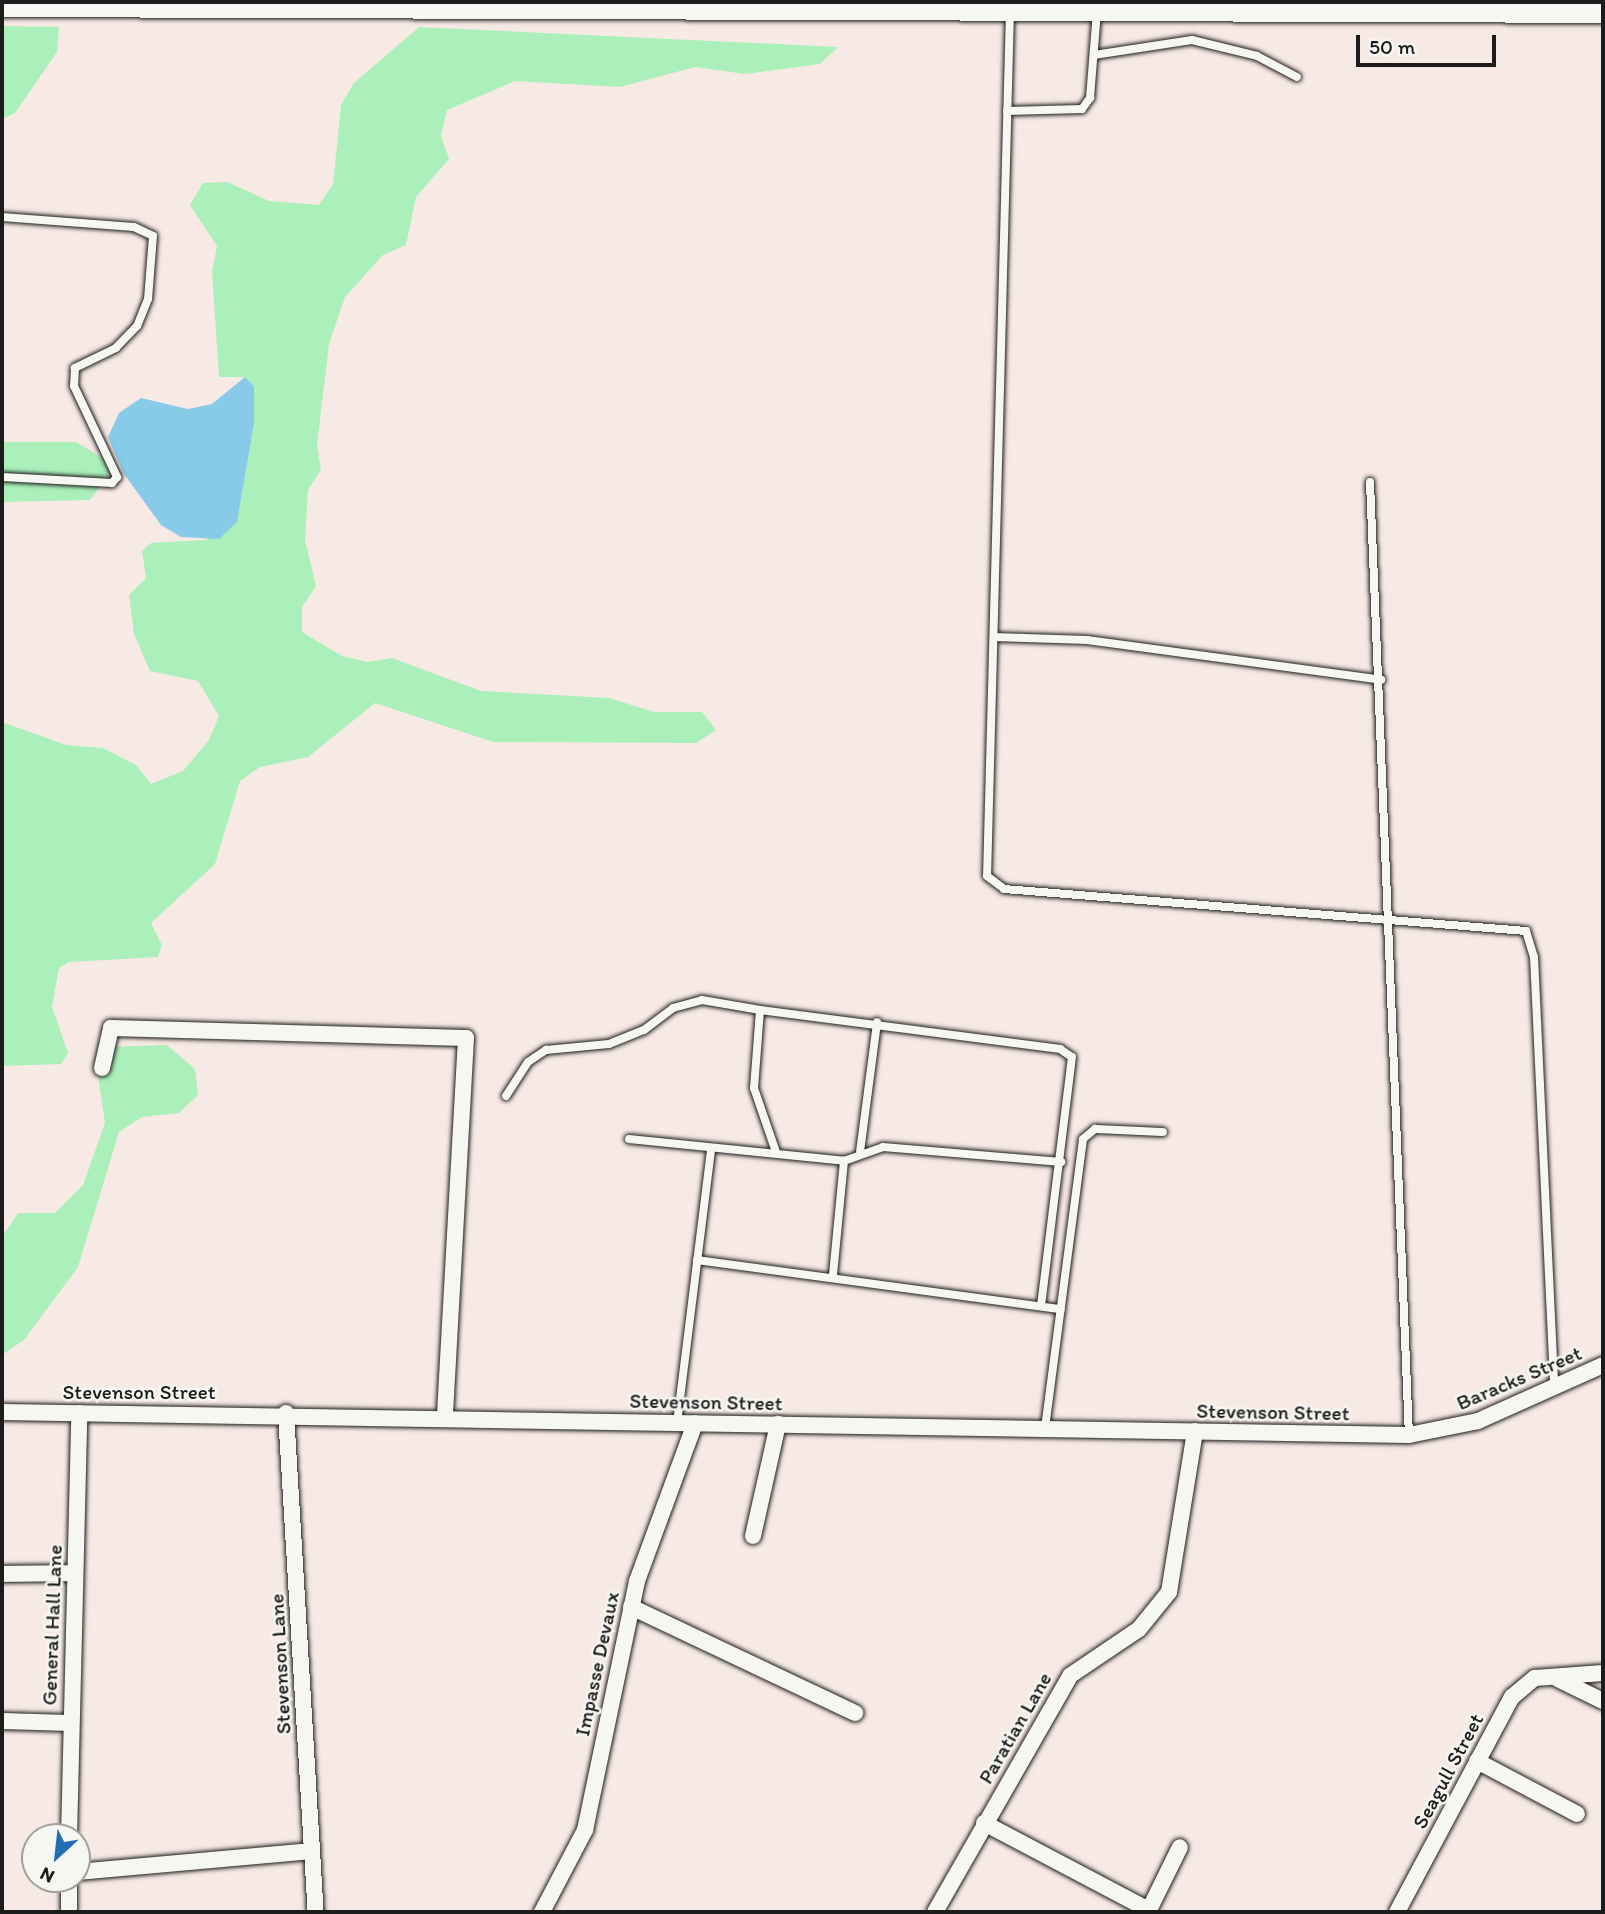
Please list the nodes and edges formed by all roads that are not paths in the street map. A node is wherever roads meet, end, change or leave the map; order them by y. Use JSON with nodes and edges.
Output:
{"nodes":[{"id":1,"x":693,"y":3,"type":"edge"},
{"id":2,"x":87,"y":4,"type":"edge"},
{"id":3,"x":507,"y":4,"type":"edge"},
{"id":4,"x":2,"y":5,"type":"edge"},
{"id":5,"x":1049,"y":5,"type":"edge"},
{"id":6,"x":1288,"y":5,"type":"edge"},
{"id":7,"x":1010,"y":8,"type":"junction"},
{"id":8,"x":1097,"y":8,"type":"junction"},
{"id":9,"x":1603,"y":11,"type":"edge"},
{"id":10,"x":1094,"y":55,"type":"junction"},
{"id":11,"x":1297,"y":77,"type":"dead end"},
{"id":12,"x":1007,"y":111,"type":"junction"},
{"id":13,"x":2,"y":217,"type":"edge"},
{"id":14,"x":2,"y":477,"type":"edge"},
{"id":15,"x":1370,"y":482,"type":"dead end"},
{"id":16,"x":993,"y":637,"type":"junction"},
{"id":17,"x":1381,"y":680,"type":"junction"},
{"id":18,"x":1390,"y":923,"type":"junction"},
{"id":19,"x":760,"y":1010,"type":"junction"},
{"id":20,"x":877,"y":1021,"type":"junction"},
{"id":21,"x":102,"y":1068,"type":"dead end"},
{"id":22,"x":506,"y":1096,"type":"dead end"},
{"id":23,"x":1163,"y":1132,"type":"dead end"},
{"id":24,"x":629,"y":1139,"type":"dead end"},
{"id":25,"x":711,"y":1150,"type":"junction"},
{"id":26,"x":776,"y":1152,"type":"junction"},
{"id":27,"x":860,"y":1152,"type":"junction"},
{"id":28,"x":844,"y":1161,"type":"junction"},
{"id":29,"x":1061,"y":1162,"type":"junction"},
{"id":30,"x":697,"y":1260,"type":"junction"},
{"id":31,"x":833,"y":1275,"type":"junction"},
{"id":32,"x":1041,"y":1306,"type":"junction"},
{"id":33,"x":1060,"y":1309,"type":"junction"},
{"id":34,"x":1603,"y":1365,"type":"edge"},
{"id":35,"x":1554,"y":1387,"type":"junction"},
{"id":36,"x":2,"y":1412,"type":"edge"},
{"id":37,"x":79,"y":1413,"type":"junction"},
{"id":38,"x":286,"y":1413,"type":"junction"},
{"id":39,"x":445,"y":1417,"type":"junction"},
{"id":40,"x":677,"y":1423,"type":"junction"},
{"id":41,"x":695,"y":1423,"type":"junction"},
{"id":42,"x":778,"y":1424,"type":"junction"},
{"id":43,"x":1045,"y":1428,"type":"junction"},
{"id":44,"x":1195,"y":1431,"type":"junction"},
{"id":45,"x":1409,"y":1435,"type":"junction"},
{"id":46,"x":753,"y":1536,"type":"dead end"},
{"id":47,"x":74,"y":1573,"type":"junction"},
{"id":48,"x":2,"y":1574,"type":"edge"},
{"id":49,"x":631,"y":1606,"type":"junction"},
{"id":50,"x":1603,"y":1673,"type":"edge"},
{"id":51,"x":1558,"y":1679,"type":"junction"},
{"id":52,"x":1603,"y":1701,"type":"edge"},
{"id":53,"x":855,"y":1713,"type":"dead end"},
{"id":54,"x":2,"y":1721,"type":"edge"},
{"id":55,"x":70,"y":1723,"type":"junction"},
{"id":56,"x":1477,"y":1761,"type":"junction"},
{"id":57,"x":1577,"y":1814,"type":"dead end"},
{"id":58,"x":69,"y":1823,"type":"edge"},
{"id":59,"x":984,"y":1823,"type":"junction"},
{"id":60,"x":1180,"y":1847,"type":"dead end"},
{"id":61,"x":312,"y":1851,"type":"junction"},
{"id":62,"x":91,"y":1871,"type":"edge"},
{"id":63,"x":69,"y":1893,"type":"edge"},
{"id":64,"x":1148,"y":1911,"type":"edge"},
{"id":65,"x":69,"y":1912,"type":"edge"},
{"id":66,"x":316,"y":1912,"type":"edge"},
{"id":67,"x":542,"y":1912,"type":"edge"},
{"id":68,"x":935,"y":1912,"type":"edge"},
{"id":69,"x":1396,"y":1912,"type":"edge"}],
"edges":[{"from":1,"to":3,"type":"main road"},
{"from":1,"to":7,"type":"main road"},
{"from":2,"to":3,"type":"main road"},
{"from":2,"to":4,"type":"main road"},
{"from":5,"to":7,"type":"main road"},
{"from":5,"to":8,"type":"main road"},
{"from":6,"to":8,"type":"main road"},
{"from":6,"to":9,"type":"main road"},
{"from":7,"to":12,"type":"lane"},
{"from":8,"to":10,"type":"lane"},
{"from":10,"to":11,"type":"lane"},
{"from":10,"to":12,"type":"lane"},
{"from":12,"to":16,"type":"lane"},
{"from":13,"to":14,"type":"lane"},
{"from":15,"to":17,"type":"lane"},
{"from":16,"to":17,"type":"lane"},
{"from":16,"to":18,"type":"lane"},
{"from":17,"to":18,"type":"lane"},
{"from":18,"to":35,"type":"lane"},
{"from":18,"to":45,"type":"lane"},
{"from":19,"to":20,"type":"lane"},
{"from":19,"to":22,"type":"lane"},
{"from":19,"to":26,"type":"lane"},
{"from":20,"to":27,"type":"lane"},
{"from":20,"to":29,"type":"lane"},
{"from":21,"to":39,"type":"street"},
{"from":23,"to":33,"type":"lane"},
{"from":24,"to":25,"type":"lane"},
{"from":25,"to":26,"type":"lane"},
{"from":25,"to":30,"type":"lane"},
{"from":26,"to":28,"type":"lane"},
{"from":27,"to":28,"type":"lane"},
{"from":27,"to":29,"type":"lane"},
{"from":28,"to":31,"type":"lane"},
{"from":29,"to":32,"type":"lane"},
{"from":30,"to":31,"type":"lane"},
{"from":30,"to":40,"type":"lane"},
{"from":31,"to":32,"type":"lane"},
{"from":32,"to":33,"type":"lane"},
{"from":33,"to":43,"type":"lane"},
{"from":34,"to":35,"type":"street","name":"Baracks Street"},
{"from":35,"to":45,"type":"street","name":"Baracks Street"},
{"from":36,"to":37,"type":"street","name":"Stevenson Street"},
{"from":37,"to":38,"type":"street","name":"Stevenson Street"},
{"from":37,"to":47,"type":"street","name":"General Hall Lane"},
{"from":38,"to":39,"type":"street","name":"Stevenson Street"},
{"from":38,"to":61,"type":"street","name":"Stevenson Lane"},
{"from":39,"to":40,"type":"street","name":"Stevenson Street"},
{"from":40,"to":41,"type":"street","name":"Stevenson Street"},
{"from":41,"to":42,"type":"street","name":"Stevenson Street"},
{"from":41,"to":49,"type":"street","name":"Impasse Devaux"},
{"from":42,"to":43,"type":"street","name":"Stevenson Street"},
{"from":42,"to":46,"type":"street"},
{"from":43,"to":44,"type":"street","name":"Stevenson Street"},
{"from":44,"to":45,"type":"street","name":"Stevenson Street"},
{"from":44,"to":59,"type":"street","name":"Paratian Lane"},
{"from":47,"to":48,"type":"street"},
{"from":47,"to":55,"type":"street","name":"General Hall Lane"},
{"from":49,"to":53,"type":"street"},
{"from":49,"to":67,"type":"street","name":"Impasse Devaux"},
{"from":50,"to":51,"type":"street","name":"Seagull Street"},
{"from":51,"to":52,"type":"street"},
{"from":51,"to":56,"type":"street","name":"Seagull Street"},
{"from":54,"to":55,"type":"street"},
{"from":55,"to":58,"type":"street","name":"General Hall Lane"},
{"from":56,"to":57,"type":"street"},
{"from":56,"to":69,"type":"street","name":"Seagull Street"},
{"from":59,"to":64,"type":"street"},
{"from":59,"to":68,"type":"street","name":"Paratian Lane"},
{"from":60,"to":64,"type":"street"},
{"from":61,"to":62,"type":"street"},
{"from":61,"to":66,"type":"street","name":"Stevenson Lane"},
{"from":63,"to":65,"type":"street"}]}
